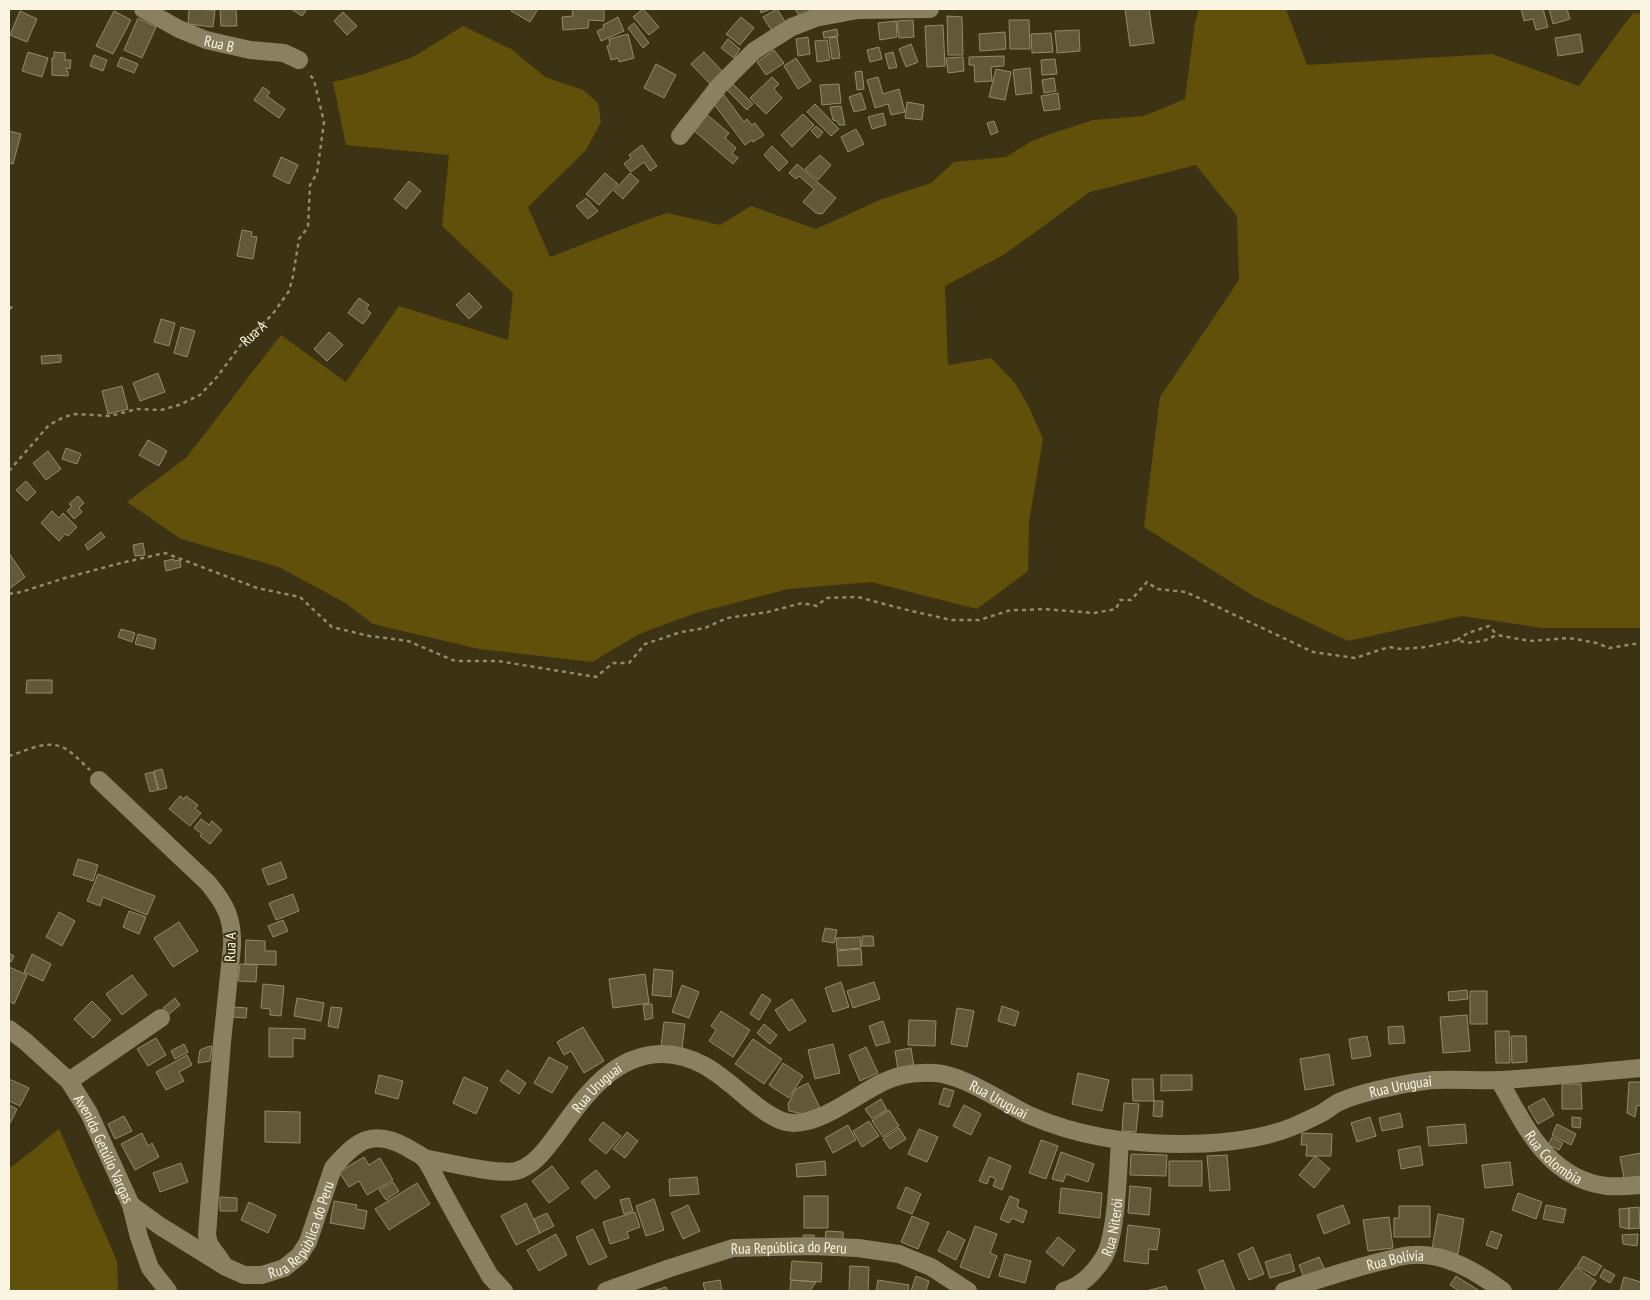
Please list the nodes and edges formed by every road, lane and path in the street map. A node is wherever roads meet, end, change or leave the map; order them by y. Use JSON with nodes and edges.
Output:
{"nodes":[{"id":1,"x":143,"y":9,"type":"edge"},
{"id":2,"x":858,"y":9,"type":"edge"},
{"id":3,"x":930,"y":9,"type":"edge"},
{"id":4,"x":299,"y":60,"type":"joint"},
{"id":5,"x":680,"y":136,"type":"dead end"},
{"id":6,"x":15,"y":305,"type":"dead end"},
{"id":7,"x":9,"y":309,"type":"edge"},
{"id":8,"x":9,"y":471,"type":"edge"},
{"id":9,"x":9,"y":594,"type":"edge"},
{"id":10,"x":1497,"y":635,"type":"junction"},
{"id":11,"x":1457,"y":640,"type":"junction"},
{"id":12,"x":1641,"y":643,"type":"edge"},
{"id":13,"x":9,"y":756,"type":"edge"},
{"id":14,"x":99,"y":780,"type":"joint"},
{"id":15,"x":161,"y":1018,"type":"dead end"},
{"id":16,"x":9,"y":1030,"type":"edge"},
{"id":17,"x":1641,"y":1068,"type":"edge"},
{"id":18,"x":1499,"y":1080,"type":"junction"},
{"id":19,"x":69,"y":1081,"type":"junction"},
{"id":20,"x":1120,"y":1141,"type":"junction"},
{"id":21,"x":424,"y":1158,"type":"junction"},
{"id":22,"x":1641,"y":1185,"type":"edge"},
{"id":23,"x":131,"y":1205,"type":"junction"},
{"id":24,"x":226,"y":1267,"type":"junction"},
{"id":25,"x":168,"y":1291,"type":"edge"},
{"id":26,"x":504,"y":1291,"type":"edge"},
{"id":27,"x":606,"y":1291,"type":"edge"},
{"id":28,"x":968,"y":1291,"type":"edge"},
{"id":29,"x":1064,"y":1291,"type":"edge"},
{"id":30,"x":1284,"y":1291,"type":"edge"},
{"id":31,"x":1503,"y":1291,"type":"edge"}],
"edges":[{"from":1,"to":4,"type":"street","name":"Rua B"},
{"from":2,"to":3,"type":"street"},
{"from":2,"to":5,"type":"street"},
{"from":4,"to":8,"type":"path","name":"Rua A"},
{"from":6,"to":7,"type":"path"},
{"from":9,"to":11,"type":"path"},
{"from":10,"to":11,"type":"path"},
{"from":10,"to":11,"type":"path"},
{"from":10,"to":12,"type":"path"},
{"from":13,"to":14,"type":"path"},
{"from":14,"to":24,"type":"street","name":"Rua A"},
{"from":15,"to":19,"type":"street"},
{"from":16,"to":19,"type":"street","name":"Avenida Getúlio Vargas"},
{"from":17,"to":18,"type":"street","name":"Rua Uruguai"},
{"from":18,"to":20,"type":"street","name":"Rua Uruguai"},
{"from":18,"to":22,"type":"street","name":"Rua Colombia"},
{"from":19,"to":23,"type":"street","name":"Avenida Getúlio Vargas"},
{"from":20,"to":21,"type":"street","name":"Rua Uruguai"},
{"from":20,"to":29,"type":"street","name":"Rua Niterói"},
{"from":21,"to":24,"type":"street","name":"Rua República do Peru"},
{"from":21,"to":26,"type":"street"},
{"from":23,"to":24,"type":"street","name":"Rua República do Peru"},
{"from":23,"to":25,"type":"street","name":"Avenida Getúlio Vargas"},
{"from":27,"to":28,"type":"street","name":"Rua República do Peru"},
{"from":30,"to":31,"type":"street","name":"Rua Bolívia"}]}
